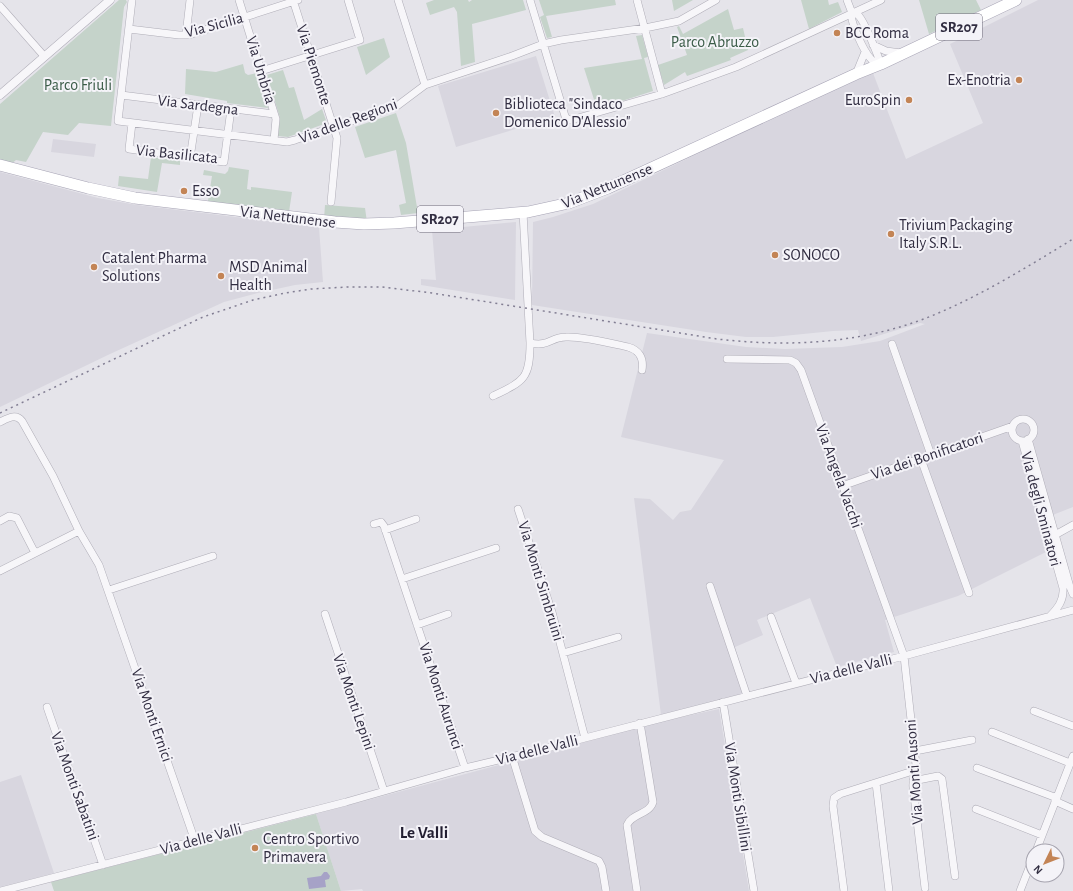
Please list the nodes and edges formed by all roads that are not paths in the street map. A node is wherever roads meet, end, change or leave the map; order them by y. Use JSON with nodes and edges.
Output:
{"nodes":[{"id":1,"x":110,"y":0,"type":"edge"},
{"id":2,"x":132,"y":0,"type":"edge"},
{"id":3,"x":190,"y":0,"type":"edge"},
{"id":4,"x":239,"y":0,"type":"edge"},
{"id":5,"x":295,"y":0,"type":"edge"},
{"id":6,"x":348,"y":0,"type":"edge"},
{"id":7,"x":398,"y":0,"type":"edge"},
{"id":8,"x":530,"y":0,"type":"edge"},
{"id":9,"x":637,"y":0,"type":"edge"},
{"id":10,"x":716,"y":0,"type":"edge"},
{"id":11,"x":847,"y":0,"type":"edge"},
{"id":12,"x":881,"y":0,"type":"edge"},
{"id":13,"x":1016,"y":0,"type":"edge"},
{"id":14,"x":0,"y":6,"type":"edge"},
{"id":15,"x":852,"y":13,"type":"junction"},
{"id":16,"x":244,"y":17,"type":"junction"},
{"id":17,"x":645,"y":28,"type":"junction"},
{"id":18,"x":129,"y":29,"type":"junction"},
{"id":19,"x":186,"y":35,"type":"junction"},
{"id":20,"x":543,"y":44,"type":"junction"},
{"id":21,"x":873,"y":45,"type":"junction"},
{"id":22,"x":865,"y":52,"type":"junction"},
{"id":23,"x":903,"y":53,"type":"junction"},
{"id":24,"x":310,"y":55,"type":"junction"},
{"id":25,"x":44,"y":56,"type":"junction"},
{"id":26,"x":879,"y":64,"type":"junction"},
{"id":27,"x":261,"y":71,"type":"junction"},
{"id":28,"x":856,"y":74,"type":"junction"},
{"id":29,"x":424,"y":85,"type":"junction"},
{"id":30,"x":662,"y":94,"type":"junction"},
{"id":31,"x":0,"y":95,"type":"edge"},
{"id":32,"x":121,"y":95,"type":"junction"},
{"id":33,"x":198,"y":105,"type":"junction"},
{"id":34,"x":231,"y":109,"type":"junction"},
{"id":35,"x":274,"y":114,"type":"junction"},
{"id":36,"x":132,"y":123,"type":"junction"},
{"id":37,"x":334,"y":127,"type":"junction"},
{"id":38,"x":195,"y":130,"type":"junction"},
{"id":39,"x":228,"y":134,"type":"junction"},
{"id":40,"x":274,"y":140,"type":"junction"},
{"id":41,"x":190,"y":158,"type":"junction"},
{"id":42,"x":0,"y":165,"type":"edge"},
{"id":43,"x":331,"y":202,"type":"dead end"},
{"id":44,"x":523,"y":212,"type":"junction"},
{"id":45,"x":530,"y":343,"type":"junction"},
{"id":46,"x":892,"y":344,"type":"dead end"},
{"id":47,"x":727,"y":359,"type":"dead end"},
{"id":48,"x":642,"y":370,"type":"dead end"},
{"id":49,"x":493,"y":396,"type":"dead end"},
{"id":50,"x":0,"y":422,"type":"edge"},
{"id":51,"x":1013,"y":426,"type":"junction"},
{"id":52,"x":1025,"y":440,"type":"junction"},
{"id":53,"x":931,"y":455,"type":"junction"},
{"id":54,"x":921,"y":458,"type":"junction"},
{"id":55,"x":842,"y":486,"type":"junction"},
{"id":56,"x":518,"y":509,"type":"dead end"},
{"id":57,"x":416,"y":519,"type":"dead end"},
{"id":58,"x":0,"y":521,"type":"edge"},
{"id":59,"x":374,"y":524,"type":"dead end"},
{"id":60,"x":1073,"y":525,"type":"edge"},
{"id":61,"x":386,"y":530,"type":"junction"},
{"id":62,"x":79,"y":531,"type":"junction"},
{"id":63,"x":1055,"y":535,"type":"junction"},
{"id":64,"x":496,"y":548,"type":"dead end"},
{"id":65,"x":35,"y":553,"type":"junction"},
{"id":66,"x":214,"y":556,"type":"dead end"},
{"id":67,"x":0,"y":571,"type":"edge"},
{"id":68,"x":402,"y":579,"type":"junction"},
{"id":69,"x":710,"y":586,"type":"dead end"},
{"id":70,"x":109,"y":590,"type":"junction"},
{"id":71,"x":969,"y":593,"type":"dead end"},
{"id":72,"x":1073,"y":594,"type":"edge"},
{"id":73,"x":1062,"y":600,"type":"junction"},
{"id":74,"x":1072,"y":610,"type":"edge"},
{"id":75,"x":325,"y":614,"type":"dead end"},
{"id":76,"x":448,"y":614,"type":"dead end"},
{"id":77,"x":1050,"y":616,"type":"junction"},
{"id":78,"x":771,"y":617,"type":"dead end"},
{"id":79,"x":417,"y":625,"type":"junction"},
{"id":80,"x":618,"y":637,"type":"dead end"},
{"id":81,"x":563,"y":653,"type":"junction"},
{"id":82,"x":904,"y":656,"type":"junction"},
{"id":83,"x":796,"y":684,"type":"junction"},
{"id":84,"x":747,"y":696,"type":"junction"},
{"id":85,"x":723,"y":702,"type":"junction"},
{"id":86,"x":47,"y":707,"type":"dead end"},
{"id":87,"x":1034,"y":711,"type":"dead end"},
{"id":88,"x":640,"y":723,"type":"junction"},
{"id":89,"x":1073,"y":726,"type":"edge"},
{"id":90,"x":992,"y":732,"type":"dead end"},
{"id":91,"x":584,"y":738,"type":"junction"},
{"id":92,"x":972,"y":740,"type":"dead end"},
{"id":93,"x":915,"y":752,"type":"junction"},
{"id":94,"x":512,"y":756,"type":"junction"},
{"id":95,"x":1072,"y":760,"type":"edge"},
{"id":96,"x":465,"y":768,"type":"junction"},
{"id":97,"x":977,"y":768,"type":"dead end"},
{"id":98,"x":916,"y":770,"type":"junction"},
{"id":99,"x":912,"y":781,"type":"junction"},
{"id":100,"x":876,"y":783,"type":"junction"},
{"id":101,"x":384,"y":791,"type":"junction"},
{"id":102,"x":1056,"y":800,"type":"junction"},
{"id":103,"x":976,"y":809,"type":"dead end"},
{"id":104,"x":1073,"y":809,"type":"edge"},
{"id":105,"x":1042,"y":835,"type":"junction"},
{"id":106,"x":195,"y":841,"type":"junction"},
{"id":107,"x":1039,"y":843,"type":"edge"},
{"id":108,"x":103,"y":865,"type":"junction"},
{"id":109,"x":955,"y":876,"type":"dead end"},
{"id":110,"x":1025,"y":878,"type":"edge"},
{"id":111,"x":924,"y":888,"type":"dead end"},
{"id":112,"x":1,"y":891,"type":"edge"},
{"id":113,"x":606,"y":891,"type":"edge"},
{"id":114,"x":637,"y":891,"type":"edge"},
{"id":115,"x":754,"y":891,"type":"edge"},
{"id":116,"x":844,"y":891,"type":"edge"},
{"id":117,"x":889,"y":891,"type":"edge"},
{"id":118,"x":1020,"y":891,"type":"edge"}],
"edges":[{"from":1,"to":25,"type":"street"},
{"from":2,"to":18,"type":"street"},
{"from":3,"to":19,"type":"street"},
{"from":4,"to":16,"type":"street","name":"Via Umbria"},
{"from":5,"to":16,"type":"street","name":"Via Sicilia"},
{"from":5,"to":24,"type":"street","name":"Via Piemonte"},
{"from":6,"to":24,"type":"street"},
{"from":7,"to":29,"type":"street"},
{"from":8,"to":20,"type":"street"},
{"from":9,"to":17,"type":"street"},
{"from":10,"to":17,"type":"street","name":"Via delle Regioni"},
{"from":11,"to":15,"type":"street"},
{"from":12,"to":15,"type":"street"},
{"from":13,"to":23,"type":"main road","name":"Via Nettunense","number":"SR207"},
{"from":14,"to":25,"type":"street"},
{"from":15,"to":21,"type":"street"},
{"from":15,"to":22,"type":"street"},
{"from":15,"to":30,"type":"street"},
{"from":16,"to":19,"type":"street","name":"Via Sicilia"},
{"from":16,"to":27,"type":"street","name":"Via Umbria"},
{"from":17,"to":20,"type":"street","name":"Via delle Regioni"},
{"from":17,"to":30,"type":"street"},
{"from":18,"to":19,"type":"street","name":"Via Sicilia"},
{"from":18,"to":32,"type":"street"},
{"from":20,"to":29,"type":"street","name":"Via delle Regioni"},
{"from":20,"to":30,"type":"street"},
{"from":21,"to":23,"type":"street"},
{"from":21,"to":26,"type":"street"},
{"from":22,"to":26,"type":"street"},
{"from":22,"to":28,"type":"street"},
{"from":23,"to":26,"type":"main road","name":"Via Nettunense","number":"SR207"},
{"from":24,"to":27,"type":"street"},
{"from":24,"to":37,"type":"street","name":"Via Piemonte"},
{"from":25,"to":31,"type":"street"},
{"from":26,"to":28,"type":"main road","name":"Via Nettunense","number":"SR207"},
{"from":27,"to":35,"type":"street","name":"Via Umbria"},
{"from":28,"to":44,"type":"main road","name":"Via Nettunense","number":"SR207"},
{"from":29,"to":37,"type":"street","name":"Via delle Regioni"},
{"from":32,"to":33,"type":"street","name":"Via Sardegna"},
{"from":32,"to":36,"type":"street","name":"Via delle Regioni"},
{"from":33,"to":34,"type":"street","name":"Via Sardegna"},
{"from":33,"to":38,"type":"street"},
{"from":34,"to":35,"type":"street","name":"Via Sardegna"},
{"from":34,"to":39,"type":"street","name":"Via Basilicata"},
{"from":35,"to":40,"type":"street","name":"Via Umbria"},
{"from":36,"to":38,"type":"street","name":"Via delle Regioni"},
{"from":36,"to":41,"type":"street","name":"Via Basilicata"},
{"from":37,"to":40,"type":"street","name":"Via delle Regioni"},
{"from":37,"to":43,"type":"street","name":"Via Piemonte"},
{"from":38,"to":39,"type":"street","name":"Via delle Regioni"},
{"from":38,"to":41,"type":"street"},
{"from":39,"to":40,"type":"street","name":"Via delle Regioni"},
{"from":39,"to":41,"type":"street","name":"Via Basilicata"},
{"from":42,"to":44,"type":"main road","name":"Via Nettunense","number":"SR207"},
{"from":44,"to":45,"type":"street"},
{"from":45,"to":48,"type":"street"},
{"from":45,"to":49,"type":"street"},
{"from":46,"to":53,"type":"street"},
{"from":47,"to":55,"type":"street","name":"Via Angela Vacchi"},
{"from":50,"to":62,"type":"street","name":"Via Monti Ernici"},
{"from":51,"to":52,"type":"street","name":"Via degli Sminatori"},
{"from":51,"to":52,"type":"street","name":"Via degli Sminatori"},
{"from":51,"to":53,"type":"street","name":"Via dei Bonificatori"},
{"from":52,"to":63,"type":"street","name":"Via degli Sminatori"},
{"from":52,"to":73,"type":"street","name":"Via degli Sminatori"},
{"from":53,"to":54,"type":"street","name":"Via dei Bonificatori"},
{"from":54,"to":55,"type":"street","name":"Via dei Bonificatori"},
{"from":54,"to":71,"type":"street"},
{"from":55,"to":82,"type":"street","name":"Via Angela Vacchi"},
{"from":56,"to":81,"type":"street","name":"Via Monti Simbruini"},
{"from":57,"to":61,"type":"street"},
{"from":58,"to":65,"type":"street"},
{"from":59,"to":61,"type":"street"},
{"from":60,"to":63,"type":"street"},
{"from":61,"to":68,"type":"street","name":"Via Monti Aurunci"},
{"from":62,"to":65,"type":"street"},
{"from":62,"to":70,"type":"street","name":"Via Monti Ernici"},
{"from":63,"to":72,"type":"street","name":"Via degli Sminatori"},
{"from":64,"to":68,"type":"street"},
{"from":65,"to":67,"type":"street"},
{"from":66,"to":70,"type":"street"},
{"from":68,"to":79,"type":"street","name":"Via Monti Aurunci"},
{"from":69,"to":84,"type":"street"},
{"from":70,"to":106,"type":"street","name":"Via Monti Ernici"},
{"from":73,"to":74,"type":"street","name":"Via degli Sminatori"},
{"from":73,"to":77,"type":"street"},
{"from":74,"to":77,"type":"street","name":"Via delle Valli"},
{"from":75,"to":101,"type":"street","name":"Via Monti Lepini"},
{"from":76,"to":79,"type":"street","name":"Via Monti Aurunci"},
{"from":77,"to":82,"type":"street","name":"Via delle Valli"},
{"from":78,"to":83,"type":"street"},
{"from":79,"to":96,"type":"street","name":"Via Monti Aurunci"},
{"from":80,"to":81,"type":"street","name":"Via Monti Simbruini"},
{"from":81,"to":91,"type":"street","name":"Via Monti Simbruini"},
{"from":82,"to":83,"type":"street","name":"Via delle Valli"},
{"from":82,"to":93,"type":"street","name":"Via Monti Ausoni"},
{"from":83,"to":84,"type":"street","name":"Via delle Valli"},
{"from":84,"to":85,"type":"street","name":"Via delle Valli"},
{"from":85,"to":88,"type":"street","name":"Via delle Valli"},
{"from":85,"to":115,"type":"street","name":"Via Monti Sibillini"},
{"from":86,"to":108,"type":"street","name":"Via Monti Sabatini"},
{"from":87,"to":89,"type":"street"},
{"from":88,"to":91,"type":"street","name":"Via delle Valli"},
{"from":88,"to":114,"type":"street"},
{"from":90,"to":95,"type":"street"},
{"from":91,"to":94,"type":"street","name":"Via delle Valli"},
{"from":92,"to":93,"type":"street"},
{"from":93,"to":98,"type":"street","name":"Via Monti Ausoni"},
{"from":94,"to":96,"type":"street","name":"Via delle Valli"},
{"from":94,"to":113,"type":"street"},
{"from":95,"to":102,"type":"street"},
{"from":96,"to":101,"type":"street","name":"Via delle Valli"},
{"from":97,"to":102,"type":"street"},
{"from":98,"to":99,"type":"street","name":"Via Monti Ausoni"},
{"from":98,"to":100,"type":"street"},
{"from":99,"to":109,"type":"street"},
{"from":99,"to":111,"type":"street","name":"Via Monti Ausoni"},
{"from":100,"to":116,"type":"street"},
{"from":100,"to":117,"type":"street"},
{"from":101,"to":106,"type":"street","name":"Via delle Valli"},
{"from":102,"to":104,"type":"street"},
{"from":102,"to":105,"type":"street"},
{"from":103,"to":105,"type":"street"},
{"from":105,"to":107,"type":"street"},
{"from":106,"to":108,"type":"street","name":"Via delle Valli"},
{"from":108,"to":112,"type":"street","name":"Via delle Valli"},
{"from":110,"to":118,"type":"street"}]}
